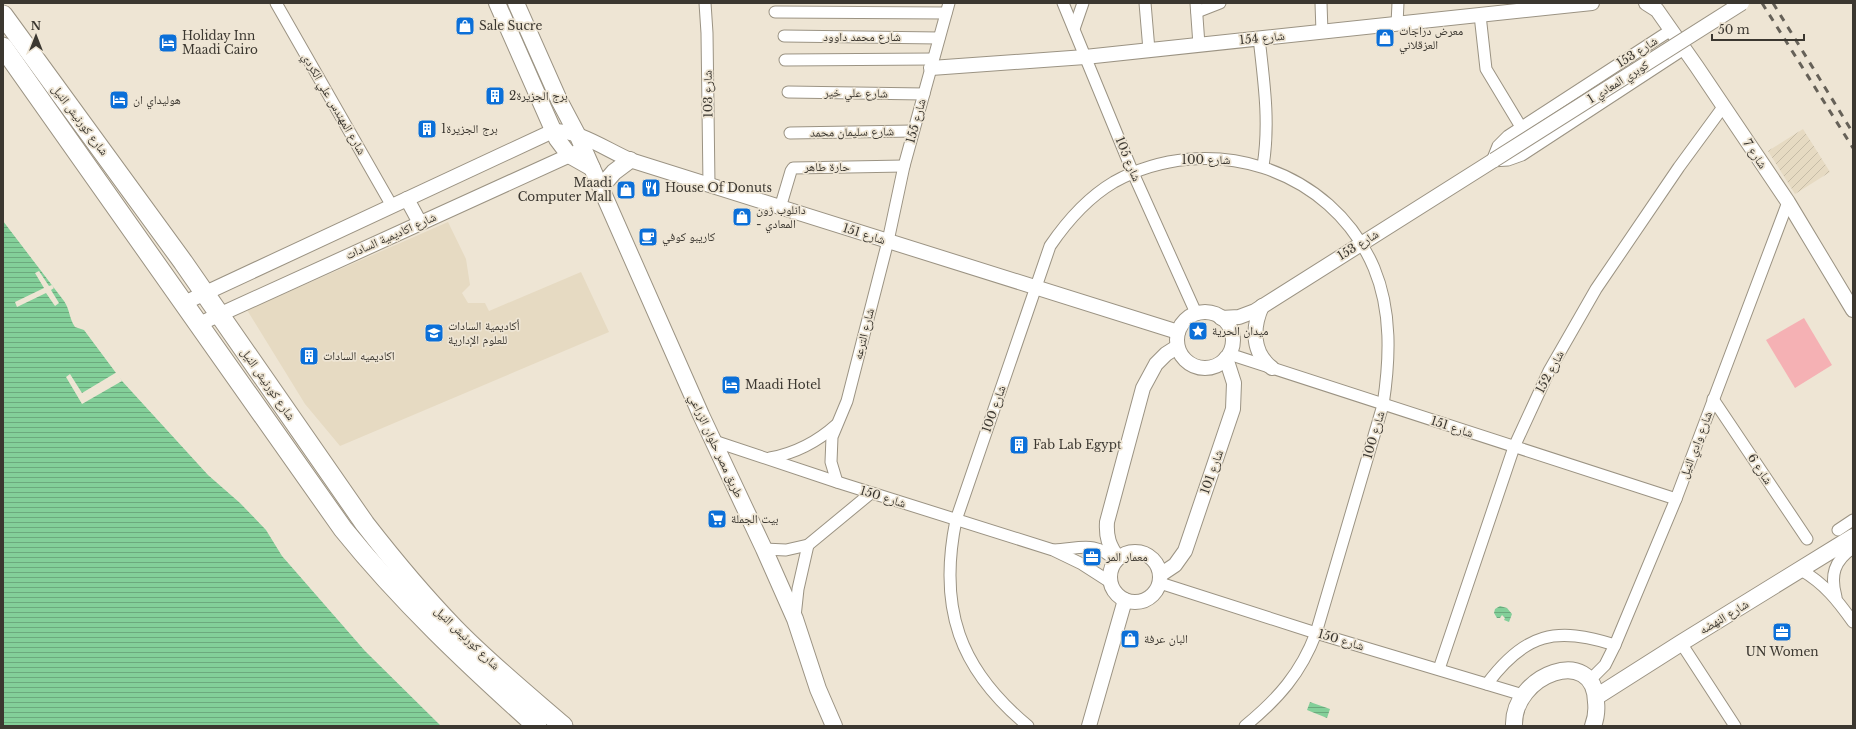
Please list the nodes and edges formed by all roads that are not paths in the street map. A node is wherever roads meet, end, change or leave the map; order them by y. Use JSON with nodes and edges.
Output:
{"nodes":[{"id":1,"x":276,"y":3,"type":"edge"},
{"id":2,"x":497,"y":3,"type":"edge"},
{"id":3,"x":516,"y":3,"type":"edge"},
{"id":4,"x":705,"y":3,"type":"edge"},
{"id":5,"x":1063,"y":3,"type":"edge"},
{"id":6,"x":1083,"y":3,"type":"edge"},
{"id":7,"x":1145,"y":3,"type":"edge"},
{"id":8,"x":1220,"y":3,"type":"edge"},
{"id":9,"x":1321,"y":3,"type":"edge"},
{"id":10,"x":1398,"y":3,"type":"edge"},
{"id":11,"x":1592,"y":3,"type":"edge"},
{"id":12,"x":1648,"y":3,"type":"edge"},
{"id":13,"x":1742,"y":3,"type":"edge"},
{"id":14,"x":1196,"y":7,"type":"edge"},
{"id":15,"x":1514,"y":7,"type":"edge"},
{"id":16,"x":889,"y":8,"type":"edge"},
{"id":17,"x":947,"y":8,"type":"edge"},
{"id":18,"x":775,"y":12,"type":"dead end"},
{"id":19,"x":3,"y":15,"type":"edge"},
{"id":20,"x":1480,"y":15,"type":"junction"},
{"id":21,"x":1397,"y":24,"type":"junction"},
{"id":22,"x":1074,"y":28,"type":"junction"},
{"id":23,"x":1671,"y":30,"type":"junction"},
{"id":24,"x":1322,"y":32,"type":"junction"},
{"id":25,"x":784,"y":36,"type":"dead end"},
{"id":26,"x":939,"y":38,"type":"junction"},
{"id":27,"x":1259,"y":38,"type":"junction"},
{"id":28,"x":1199,"y":45,"type":"junction"},
{"id":29,"x":3,"y":47,"type":"edge"},
{"id":30,"x":1684,"y":49,"type":"junction"},
{"id":31,"x":1149,"y":50,"type":"junction"},
{"id":32,"x":1084,"y":57,"type":"junction"},
{"id":33,"x":784,"y":60,"type":"dead end"},
{"id":34,"x":932,"y":64,"type":"junction"},
{"id":35,"x":788,"y":92,"type":"dead end"},
{"id":36,"x":924,"y":94,"type":"junction"},
{"id":37,"x":1723,"y":107,"type":"junction"},
{"id":38,"x":1521,"y":127,"type":"junction"},
{"id":39,"x":913,"y":131,"type":"junction"},
{"id":40,"x":553,"y":132,"type":"junction"},
{"id":41,"x":790,"y":132,"type":"dead end"},
{"id":42,"x":577,"y":134,"type":"junction"},
{"id":43,"x":584,"y":149,"type":"junction"},
{"id":44,"x":569,"y":155,"type":"junction"},
{"id":45,"x":630,"y":160,"type":"junction"},
{"id":46,"x":1493,"y":161,"type":"junction"},
{"id":47,"x":904,"y":166,"type":"junction"},
{"id":48,"x":1263,"y":166,"type":"junction"},
{"id":49,"x":592,"y":168,"type":"junction"},
{"id":50,"x":1133,"y":173,"type":"junction"},
{"id":51,"x":709,"y":185,"type":"junction"},
{"id":52,"x":601,"y":187,"type":"junction"},
{"id":53,"x":407,"y":199,"type":"junction"},
{"id":54,"x":1788,"y":202,"type":"junction"},
{"id":55,"x":392,"y":206,"type":"junction"},
{"id":56,"x":780,"y":208,"type":"junction"},
{"id":57,"x":420,"y":223,"type":"junction"},
{"id":58,"x":888,"y":241,"type":"junction"},
{"id":59,"x":1361,"y":243,"type":"junction"},
{"id":60,"x":1035,"y":288,"type":"junction"},
{"id":61,"x":204,"y":292,"type":"junction"},
{"id":62,"x":184,"y":303,"type":"junction"},
{"id":63,"x":1262,"y":306,"type":"junction"},
{"id":64,"x":1853,"y":310,"type":"edge"},
{"id":65,"x":219,"y":314,"type":"junction"},
{"id":66,"x":1196,"y":314,"type":"junction"},
{"id":67,"x":1221,"y":318,"type":"junction"},
{"id":68,"x":199,"y":324,"type":"junction"},
{"id":69,"x":1178,"y":332,"type":"junction"},
{"id":70,"x":1177,"y":347,"type":"junction"},
{"id":71,"x":1227,"y":356,"type":"junction"},
{"id":72,"x":1272,"y":368,"type":"junction"},
{"id":73,"x":1713,"y":399,"type":"junction"},
{"id":74,"x":1384,"y":405,"type":"junction"},
{"id":75,"x":836,"y":425,"type":"junction"},
{"id":76,"x":714,"y":441,"type":"junction"},
{"id":77,"x":1514,"y":447,"type":"junction"},
{"id":78,"x":769,"y":459,"type":"junction"},
{"id":79,"x":837,"y":482,"type":"junction"},
{"id":80,"x":871,"y":493,"type":"junction"},
{"id":81,"x":1676,"y":498,"type":"junction"},
{"id":82,"x":956,"y":520,"type":"junction"},
{"id":83,"x":1853,"y":520,"type":"edge"},
{"id":84,"x":1838,"y":530,"type":"dead end"},
{"id":85,"x":1853,"y":537,"type":"edge"},
{"id":86,"x":1807,"y":539,"type":"dead end"},
{"id":87,"x":808,"y":545,"type":"junction"},
{"id":88,"x":1853,"y":548,"type":"edge"},
{"id":89,"x":764,"y":549,"type":"junction"},
{"id":90,"x":1053,"y":550,"type":"junction"},
{"id":91,"x":1839,"y":552,"type":"junction"},
{"id":92,"x":1116,"y":559,"type":"junction"},
{"id":93,"x":1801,"y":570,"type":"junction"},
{"id":94,"x":1160,"y":579,"type":"junction"},
{"id":95,"x":1110,"y":582,"type":"junction"},
{"id":96,"x":1836,"y":597,"type":"junction"},
{"id":97,"x":1125,"y":600,"type":"junction"},
{"id":98,"x":795,"y":619,"type":"junction"},
{"id":99,"x":1853,"y":622,"type":"edge"},
{"id":100,"x":1316,"y":633,"type":"junction"},
{"id":101,"x":1681,"y":643,"type":"junction"},
{"id":102,"x":1615,"y":645,"type":"junction"},
{"id":103,"x":1438,"y":669,"type":"junction"},
{"id":104,"x":1590,"y":680,"type":"junction"},
{"id":105,"x":1487,"y":684,"type":"junction"},
{"id":106,"x":1523,"y":695,"type":"junction"},
{"id":107,"x":1596,"y":697,"type":"junction"},
{"id":108,"x":537,"y":726,"type":"edge"},
{"id":109,"x":562,"y":726,"type":"edge"},
{"id":110,"x":834,"y":726,"type":"edge"},
{"id":111,"x":1028,"y":726,"type":"edge"},
{"id":112,"x":1089,"y":726,"type":"edge"},
{"id":113,"x":1245,"y":726,"type":"edge"},
{"id":114,"x":1514,"y":726,"type":"edge"},
{"id":115,"x":1593,"y":726,"type":"edge"},
{"id":116,"x":1735,"y":726,"type":"edge"}],
"edges":[{"from":1,"to":55,"type":"street","name":"شارع المهندس علي الكردي"},
{"from":2,"to":40,"type":"main road"},
{"from":3,"to":42,"type":"main road","name":"طريق مصر حلوان الزراعي"},
{"from":4,"to":51,"type":"street","name":"شارع 103"},
{"from":5,"to":22,"type":"street","name":"شارع 105"},
{"from":6,"to":22,"type":"street"},
{"from":7,"to":31,"type":"street"},
{"from":8,"to":14,"type":"street"},
{"from":9,"to":24,"type":"street"},
{"from":10,"to":21,"type":"street"},
{"from":11,"to":15,"type":"street","name":"شارع 154"},
{"from":12,"to":23,"type":"street","name":"شارع 7"},
{"from":13,"to":46,"type":"street","name":"كوبري المعادي 1","bridge":true},
{"from":14,"to":28,"type":"street"},
{"from":15,"to":20,"type":"street","name":"شارع 154"},
{"from":16,"to":17,"type":"street"},
{"from":16,"to":18,"type":"street"},
{"from":17,"to":26,"type":"street","name":"شارع 155"},
{"from":19,"to":61,"type":"highway","name":"شارع كورنيش النيل"},
{"from":20,"to":21,"type":"street","name":"شارع 154"},
{"from":20,"to":38,"type":"street"},
{"from":21,"to":24,"type":"street","name":"شارع 154"},
{"from":22,"to":32,"type":"street","name":"شارع 105"},
{"from":23,"to":30,"type":"street","name":"شارع 7"},
{"from":23,"to":38,"type":"street","name":"شارع 153"},
{"from":24,"to":27,"type":"street","name":"شارع 154"},
{"from":25,"to":26,"type":"street","name":"شارع محمد داوود"},
{"from":26,"to":34,"type":"street","name":"شارع 155"},
{"from":27,"to":28,"type":"street","name":"شارع 154"},
{"from":27,"to":48,"type":"street"},
{"from":28,"to":31,"type":"street","name":"شارع 154"},
{"from":29,"to":62,"type":"highway","name":"شارع كورنيش النيل"},
{"from":30,"to":37,"type":"street","name":"شارع 7"},
{"from":30,"to":46,"type":"street","name":"شارع 153"},
{"from":31,"to":32,"type":"street","name":"شارع 154"},
{"from":32,"to":34,"type":"street","name":"شارع 154"},
{"from":32,"to":50,"type":"street","name":"شارع 105"},
{"from":33,"to":34,"type":"street"},
{"from":34,"to":36,"type":"street","name":"شارع 155"},
{"from":35,"to":36,"type":"street","name":"شارع علي خير"},
{"from":36,"to":39,"type":"street","name":"شارع 155"},
{"from":37,"to":54,"type":"street","name":"شارع 7"},
{"from":37,"to":77,"type":"street","name":"شارع 152"},
{"from":38,"to":46,"type":"street","name":"شارع 153"},
{"from":39,"to":41,"type":"street","name":"شارع سليمان محمد"},
{"from":39,"to":47,"type":"street","name":"شارع 155"},
{"from":40,"to":42,"type":"street","name":"شارع 151"},
{"from":40,"to":44,"type":"main road"},
{"from":40,"to":53,"type":"street"},
{"from":42,"to":43,"type":"main road","name":"طريق مصر حلوان الزراعي"},
{"from":42,"to":45,"type":"street","name":"شارع 151"},
{"from":43,"to":44,"type":"street","name":"شارع اكاديمية السادات"},
{"from":43,"to":49,"type":"main road","name":"طريق مصر حلوان الزراعي"},
{"from":44,"to":49,"type":"main road"},
{"from":44,"to":57,"type":"street","name":"شارع اكاديمية السادات"},
{"from":45,"to":51,"type":"street","name":"شارع 151"},
{"from":45,"to":52,"type":"main road"},
{"from":46,"to":59,"type":"street","name":"شارع 153"},
{"from":47,"to":56,"type":"street","name":"حارة طاهر"},
{"from":47,"to":58,"type":"street","name":"شارع 155"},
{"from":48,"to":50,"type":"street","name":"شارع 100"},
{"from":48,"to":59,"type":"street","name":"شارع 100"},
{"from":49,"to":52,"type":"main road","name":"طريق مصر حلوان الزراعي"},
{"from":50,"to":60,"type":"street","name":"شارع 100"},
{"from":50,"to":66,"type":"street","name":"شارع 105"},
{"from":51,"to":56,"type":"street","name":"شارع 151"},
{"from":52,"to":76,"type":"main road","name":"طريق مصر حلوان الزراعي"},
{"from":53,"to":55,"type":"street"},
{"from":53,"to":57,"type":"street"},
{"from":54,"to":64,"type":"street","name":"شارع 7"},
{"from":54,"to":73,"type":"street","name":"شارع وادي النيل"},
{"from":55,"to":61,"type":"street"},
{"from":56,"to":58,"type":"street","name":"شارع 151"},
{"from":57,"to":65,"type":"street","name":"شارع اكاديمية السادات"},
{"from":58,"to":60,"type":"street","name":"شارع 151"},
{"from":58,"to":75,"type":"street","name":"شارع الترعه"},
{"from":59,"to":63,"type":"street","name":"شارع 153"},
{"from":59,"to":74,"type":"street","name":"شارع 100"},
{"from":60,"to":69,"type":"street","name":"شارع 151"},
{"from":60,"to":82,"type":"street","name":"شارع 100"},
{"from":61,"to":62,"type":"street"},
{"from":61,"to":65,"type":"highway","name":"شارع كورنيش النيل"},
{"from":62,"to":68,"type":"highway","name":"شارع كورنيش النيل"},
{"from":63,"to":67,"type":"street","name":"شارع 153"},
{"from":63,"to":72,"type":"street"},
{"from":65,"to":68,"type":"street","name":"شارع اكاديمية السادات"},
{"from":65,"to":109,"type":"highway","name":"شارع كورنيش النيل"},
{"from":66,"to":67,"type":"street"},
{"from":66,"to":69,"type":"street"},
{"from":67,"to":71,"type":"street"},
{"from":68,"to":108,"type":"highway","name":"شارع كورنيش النيل"},
{"from":69,"to":70,"type":"street"},
{"from":70,"to":71,"type":"street"},
{"from":70,"to":92,"type":"street"},
{"from":71,"to":72,"type":"street","name":"شارع 151"},
{"from":71,"to":94,"type":"street","name":"شارع 101"},
{"from":72,"to":74,"type":"street","name":"شارع 151"},
{"from":73,"to":81,"type":"street","name":"شارع وادي النيل"},
{"from":73,"to":86,"type":"street","name":"شارع 6"},
{"from":74,"to":77,"type":"street","name":"شارع 151"},
{"from":74,"to":100,"type":"street","name":"شارع 100"},
{"from":75,"to":78,"type":"street","name":"شارع الترعه"},
{"from":75,"to":79,"type":"street","name":"شارع الترعه"},
{"from":76,"to":78,"type":"street","name":"شارع 150"},
{"from":76,"to":89,"type":"main road","name":"طريق مصر حلوان الزراعي"},
{"from":77,"to":81,"type":"street","name":"شارع 151"},
{"from":77,"to":103,"type":"street","name":"شارع 152"},
{"from":78,"to":79,"type":"street","name":"شارع 150"},
{"from":79,"to":80,"type":"street","name":"شارع 150"},
{"from":80,"to":82,"type":"street","name":"شارع 150"},
{"from":80,"to":87,"type":"street"},
{"from":81,"to":102,"type":"street","name":"شارع وادي النيل"},
{"from":82,"to":90,"type":"street","name":"شارع 150"},
{"from":82,"to":111,"type":"street","name":"شارع 100"},
{"from":83,"to":84,"type":"street"},
{"from":85,"to":91,"type":"main road","name":"شارع النهضه"},
{"from":87,"to":89,"type":"street"},
{"from":87,"to":98,"type":"street"},
{"from":88,"to":91,"type":"street","name":"شارع النهضه"},
{"from":89,"to":98,"type":"main road","name":"طريق مصر حلوان الزراعي"},
{"from":90,"to":92,"type":"street","name":"شارع 150"},
{"from":90,"to":95,"type":"street","name":"شارع 150"},
{"from":91,"to":93,"type":"main road","name":"شارع النهضه"},
{"from":91,"to":96,"type":"street"},
{"from":92,"to":94,"type":"street"},
{"from":92,"to":95,"type":"street"},
{"from":93,"to":96,"type":"street"},
{"from":93,"to":101,"type":"main road","name":"شارع النهضه"},
{"from":94,"to":97,"type":"street"},
{"from":94,"to":100,"type":"street","name":"شارع 150"},
{"from":95,"to":97,"type":"street"},
{"from":96,"to":99,"type":"street"},
{"from":97,"to":112,"type":"street"},
{"from":98,"to":110,"type":"main road","name":"طريق مصر حلوان الزراعي"},
{"from":100,"to":103,"type":"street","name":"شارع 150"},
{"from":100,"to":113,"type":"street","name":"شارع 100"},
{"from":101,"to":107,"type":"main road","name":"شارع النهضه"},
{"from":101,"to":116,"type":"street"},
{"from":102,"to":104,"type":"street","name":"شارع وادي النيل"},
{"from":102,"to":105,"type":"street"},
{"from":103,"to":105,"type":"street","name":"شارع 150"},
{"from":104,"to":106,"type":"main road"},
{"from":104,"to":107,"type":"main road"},
{"from":105,"to":106,"type":"street","name":"شارع 150"},
{"from":106,"to":114,"type":"main road"},
{"from":107,"to":115,"type":"main road"}]}
